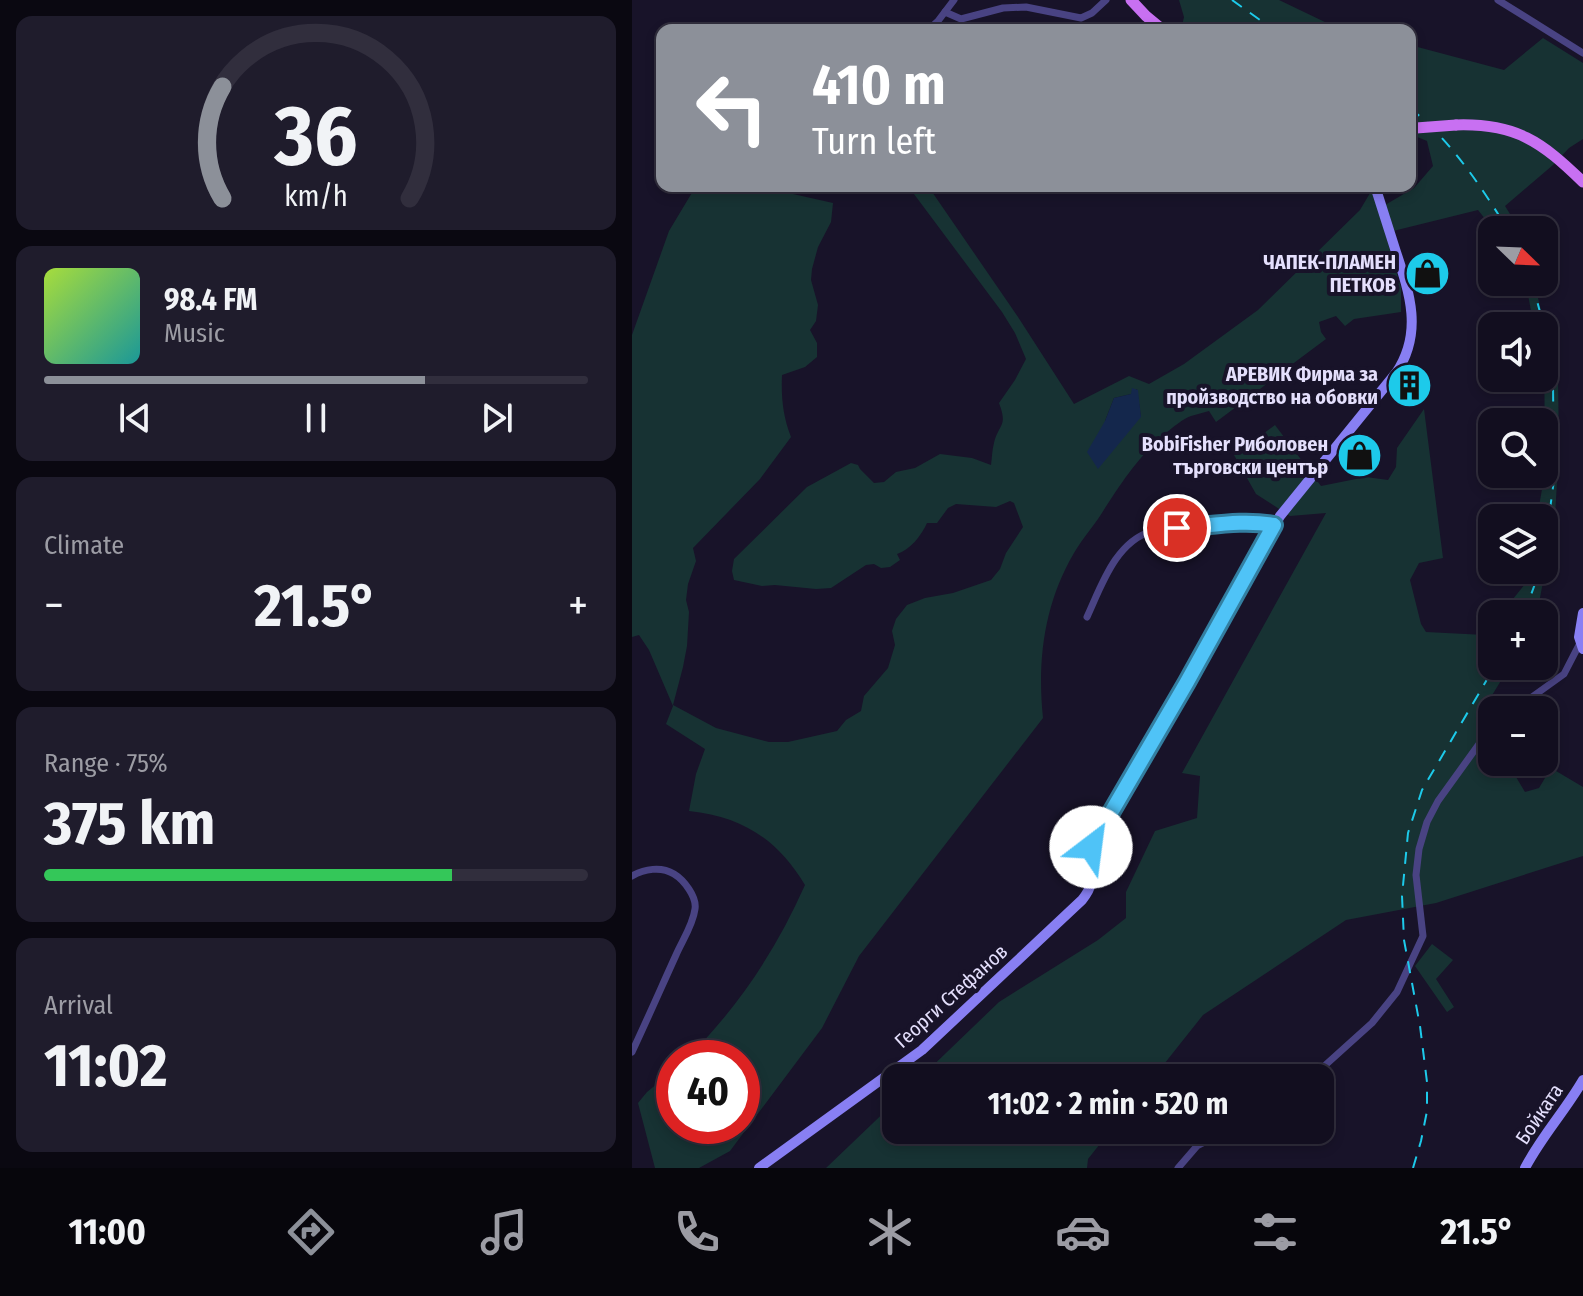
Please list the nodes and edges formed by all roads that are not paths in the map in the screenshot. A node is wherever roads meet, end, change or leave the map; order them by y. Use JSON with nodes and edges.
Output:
{"nodes":[{"id":1,"x":954,"y":0,"type":"edge"},
{"id":2,"x":1106,"y":0,"type":"edge"},
{"id":3,"x":1131,"y":0,"type":"edge"},
{"id":4,"x":1498,"y":0,"type":"edge"},
{"id":5,"x":945,"y":12,"type":"junction"},
{"id":6,"x":934,"y":24,"type":"edge"},
{"id":7,"x":1156,"y":24,"type":"edge"},
{"id":8,"x":1583,"y":53,"type":"edge"},
{"id":9,"x":1416,"y":129,"type":"edge"},
{"id":10,"x":1583,"y":182,"type":"edge"},
{"id":11,"x":1377,"y":192,"type":"edge"},
{"id":12,"x":1274,"y":525,"type":"junction"},
{"id":13,"x":1583,"y":613,"type":"edge"},
{"id":14,"x":1087,"y":617,"type":"dead end"},
{"id":15,"x":1582,"y":646,"type":"edge"},
{"id":16,"x":1533,"y":696,"type":"edge"},
{"id":17,"x":1478,"y":745,"type":"edge"},
{"id":18,"x":632,"y":876,"type":"edge"},
{"id":19,"x":632,"y":1052,"type":"edge"},
{"id":20,"x":1327,"y":1064,"type":"edge"},
{"id":21,"x":1583,"y":1080,"type":"edge"},
{"id":22,"x":1201,"y":1144,"type":"edge"},
{"id":23,"x":759,"y":1168,"type":"edge"},
{"id":24,"x":1178,"y":1168,"type":"edge"},
{"id":25,"x":1525,"y":1168,"type":"edge"}],
"edges":[{"from":1,"to":5,"type":"street"},
{"from":2,"to":5,"type":"street"},
{"from":3,"to":7,"type":"main road"},
{"from":4,"to":8,"type":"street"},
{"from":5,"to":6,"type":"street"},
{"from":9,"to":10,"type":"main road","bridge":true},
{"from":11,"to":12,"type":"street"},
{"from":12,"to":14,"type":"street"},
{"from":12,"to":23,"type":"street","name":"Георги Стефанов"},
{"from":13,"to":15,"type":"street"},
{"from":15,"to":16,"type":"street"},
{"from":17,"to":20,"type":"street"},
{"from":18,"to":19,"type":"street"},
{"from":21,"to":25,"type":"street","name":"Бойката"},
{"from":22,"to":24,"type":"street"}]}
